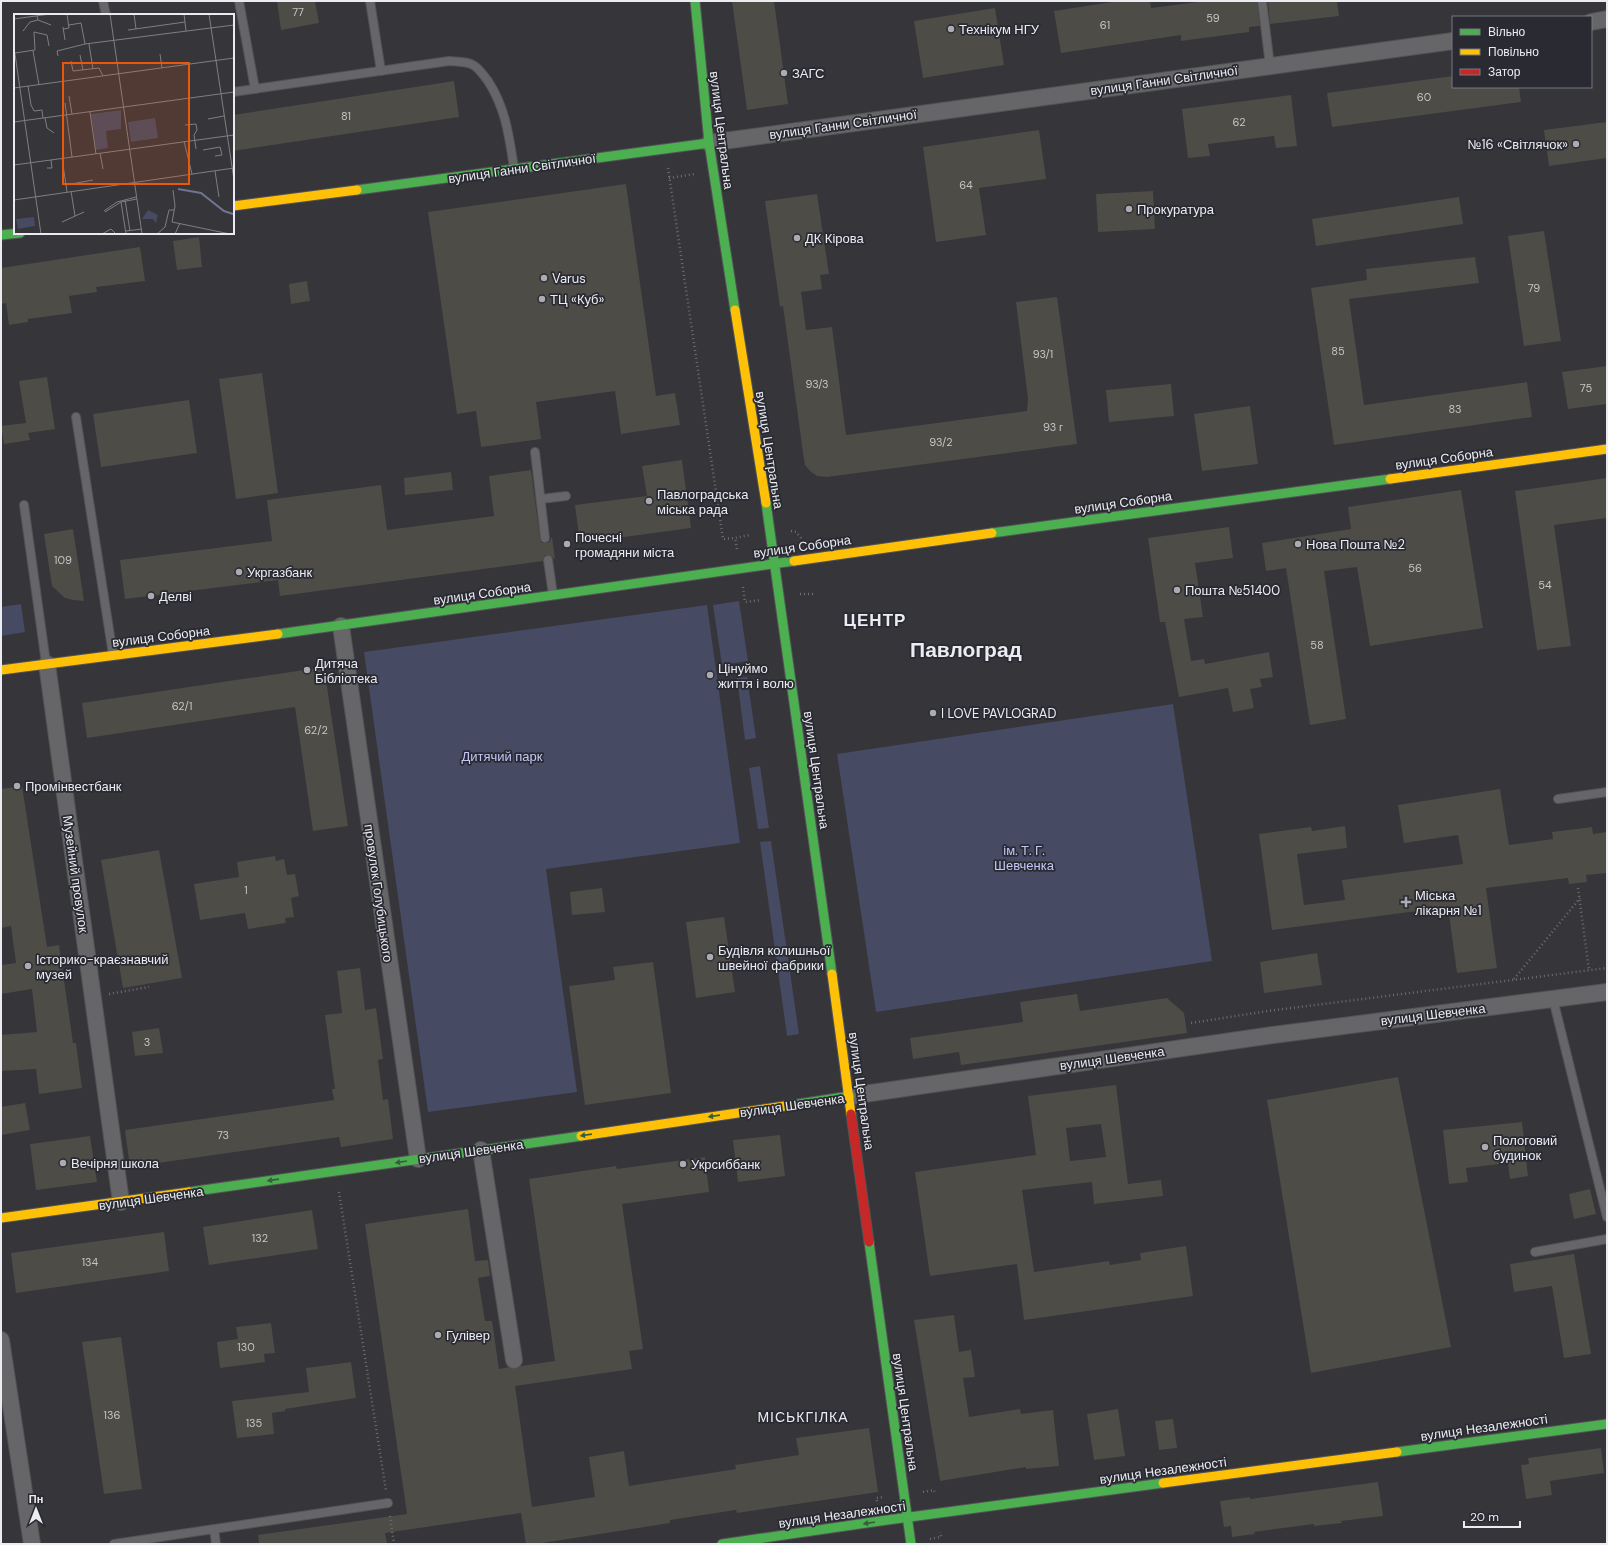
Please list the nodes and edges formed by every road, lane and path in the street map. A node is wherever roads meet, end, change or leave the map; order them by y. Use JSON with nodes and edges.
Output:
{"nodes":[{"id":1,"x":103,"y":1,"type":"edge"},
{"id":2,"x":239,"y":1,"type":"edge"},
{"id":3,"x":370,"y":1,"type":"edge"},
{"id":4,"x":695,"y":1,"type":"edge"},
{"id":5,"x":1262,"y":1,"type":"edge"},
{"id":6,"x":106,"y":14,"type":"edge"},
{"id":7,"x":1607,"y":19,"type":"edge"},
{"id":8,"x":1592,"y":22,"type":"edge"},
{"id":9,"x":1452,"y":40,"type":"edge"},
{"id":10,"x":1270,"y":66,"type":"junction"},
{"id":11,"x":381,"y":71,"type":"junction"},
{"id":12,"x":255,"y":89,"type":"junction"},
{"id":13,"x":234,"y":92,"type":"edge"},
{"id":14,"x":709,"y":143,"type":"junction"},
{"id":15,"x":667,"y":164,"type":"dead end"},
{"id":16,"x":514,"y":169,"type":"junction"},
{"id":17,"x":699,"y":174,"type":"dead end"},
{"id":18,"x":669,"y":178,"type":"junction"},
{"id":19,"x":234,"y":206,"type":"edge"},
{"id":20,"x":14,"y":234,"type":"edge"},
{"id":21,"x":1,"y":235,"type":"edge"},
{"id":22,"x":76,"y":417,"type":"dead end"},
{"id":23,"x":1607,"y":449,"type":"edge"},
{"id":24,"x":535,"y":452,"type":"dead end"},
{"id":25,"x":566,"y":496,"type":"dead end"},
{"id":26,"x":541,"y":499,"type":"junction"},
{"id":27,"x":24,"y":505,"type":"dead end"},
{"id":28,"x":788,"y":530,"type":"dead end"},
{"id":29,"x":753,"y":535,"type":"dead end"},
{"id":30,"x":545,"y":538,"type":"dead end"},
{"id":31,"x":735,"y":538,"type":"junction"},
{"id":32,"x":801,"y":538,"type":"dead end"},
{"id":33,"x":737,"y":550,"type":"dead end"},
{"id":34,"x":548,"y":560,"type":"dead end"},
{"id":35,"x":775,"y":563,"type":"junction"},
{"id":36,"x":742,"y":587,"type":"dead end"},
{"id":37,"x":800,"y":594,"type":"dead end"},
{"id":38,"x":814,"y":594,"type":"dead end"},
{"id":39,"x":553,"y":596,"type":"junction"},
{"id":40,"x":761,"y":600,"type":"dead end"},
{"id":41,"x":341,"y":626,"type":"junction"},
{"id":42,"x":113,"y":656,"type":"junction"},
{"id":43,"x":47,"y":664,"type":"junction"},
{"id":44,"x":1,"y":670,"type":"edge"},
{"id":45,"x":1607,"y":792,"type":"edge"},
{"id":46,"x":1558,"y":799,"type":"dead end"},
{"id":47,"x":1578,"y":888,"type":"dead end"},
{"id":48,"x":1580,"y":898,"type":"junction"},
{"id":49,"x":1607,"y":968,"type":"edge"},
{"id":50,"x":1589,"y":970,"type":"junction"},
{"id":51,"x":1514,"y":979,"type":"junction"},
{"id":52,"x":149,"y":988,"type":"dead end"},
{"id":53,"x":1607,"y":992,"type":"edge"},
{"id":54,"x":92,"y":997,"type":"junction"},
{"id":55,"x":1554,"y":999,"type":"junction"},
{"id":56,"x":1190,"y":1023,"type":"dead end"},
{"id":57,"x":850,"y":1096,"type":"junction"},
{"id":58,"x":481,"y":1150,"type":"junction"},
{"id":59,"x":418,"y":1159,"type":"junction"},
{"id":60,"x":336,"y":1172,"type":"junction"},
{"id":61,"x":1604,"y":1189,"type":"edge"},
{"id":62,"x":121,"y":1202,"type":"junction"},
{"id":63,"x":1607,"y":1217,"type":"edge"},
{"id":64,"x":1,"y":1218,"type":"edge"},
{"id":65,"x":1607,"y":1239,"type":"edge"},
{"id":66,"x":1535,"y":1252,"type":"dead end"},
{"id":67,"x":1,"y":1340,"type":"edge"},
{"id":68,"x":514,"y":1360,"type":"dead end"},
{"id":69,"x":1607,"y":1424,"type":"edge"},
{"id":70,"x":388,"y":1503,"type":"junction"},
{"id":71,"x":908,"y":1518,"type":"junction"},
{"id":72,"x":214,"y":1529,"type":"junction"},
{"id":73,"x":32,"y":1544,"type":"edge"},
{"id":74,"x":114,"y":1544,"type":"edge"},
{"id":75,"x":216,"y":1544,"type":"edge"},
{"id":76,"x":394,"y":1544,"type":"edge"},
{"id":77,"x":722,"y":1544,"type":"edge"},
{"id":78,"x":911,"y":1544,"type":"edge"}],
"edges":[{"from":1,"to":6,"type":"lane"},
{"from":2,"to":12,"type":"lane"},
{"from":3,"to":11,"type":"lane"},
{"from":4,"to":14,"type":"street","name":"вулиця Центральна"},
{"from":5,"to":10,"type":"lane"},
{"from":7,"to":8,"type":"street"},
{"from":9,"to":10,"type":"street","name":"вулиця Ганни Світличної"},
{"from":10,"to":14,"type":"street","name":"вулиця Ганни Світличної"},
{"from":11,"to":12,"type":"lane"},
{"from":11,"to":16,"type":"lane"},
{"from":12,"to":13,"type":"lane"},
{"from":14,"to":16,"type":"street","name":"вулиця Ганни Світличної"},
{"from":14,"to":35,"type":"street","name":"вулиця Центральна"},
{"from":15,"to":18,"type":"path"},
{"from":16,"to":19,"type":"street","name":"вулиця Ганни Світличної"},
{"from":17,"to":18,"type":"path"},
{"from":18,"to":31,"type":"path"},
{"from":20,"to":21,"type":"street"},
{"from":22,"to":42,"type":"lane"},
{"from":23,"to":35,"type":"street","name":"вулиця Соборна"},
{"from":24,"to":26,"type":"lane"},
{"from":25,"to":26,"type":"lane"},
{"from":26,"to":30,"type":"lane"},
{"from":27,"to":43,"type":"lane"},
{"from":28,"to":32,"type":"path"},
{"from":29,"to":31,"type":"path"},
{"from":31,"to":33,"type":"path"},
{"from":34,"to":39,"type":"lane"},
{"from":35,"to":39,"type":"street","name":"вулиця Соборна"},
{"from":35,"to":57,"type":"street","name":"вулиця Центральна"},
{"from":36,"to":40,"type":"path"},
{"from":37,"to":38,"type":"path"},
{"from":39,"to":41,"type":"street","name":"вулиця Соборна"},
{"from":41,"to":42,"type":"street","name":"вулиця Соборна"},
{"from":41,"to":59,"type":"street","name":"провулок Голубицького"},
{"from":42,"to":43,"type":"street","name":"вулиця Соборна"},
{"from":43,"to":44,"type":"street","name":"вулиця Соборна"},
{"from":43,"to":54,"type":"street","name":"Музейний провулок"},
{"from":45,"to":46,"type":"lane"},
{"from":47,"to":48,"type":"path"},
{"from":48,"to":50,"type":"path"},
{"from":48,"to":51,"type":"path"},
{"from":49,"to":50,"type":"path"},
{"from":50,"to":51,"type":"path"},
{"from":51,"to":56,"type":"path"},
{"from":52,"to":54,"type":"path"},
{"from":53,"to":55,"type":"street","name":"вулиця Шевченка"},
{"from":54,"to":62,"type":"street","name":"Музейний провулок"},
{"from":55,"to":57,"type":"street","name":"вулиця Шевченка"},
{"from":55,"to":61,"type":"lane"},
{"from":57,"to":58,"type":"street","name":"вулиця Шевченка","one_way":true},
{"from":57,"to":71,"type":"street","name":"вулиця Центральна"},
{"from":58,"to":59,"type":"street","name":"вулиця Шевченка"},
{"from":58,"to":68,"type":"street"},
{"from":59,"to":60,"type":"street","name":"вулиця Шевченка","one_way":true},
{"from":60,"to":62,"type":"street","name":"вулиця Шевченка","one_way":true},
{"from":60,"to":70,"type":"path"},
{"from":61,"to":63,"type":"lane"},
{"from":62,"to":64,"type":"street","name":"вулиця Шевченка"},
{"from":65,"to":66,"type":"lane"},
{"from":67,"to":73,"type":"street"},
{"from":69,"to":71,"type":"street","name":"вулиця Незалежності"},
{"from":70,"to":72,"type":"lane"},
{"from":70,"to":76,"type":"path"},
{"from":71,"to":77,"type":"street","name":"вулиця Незалежності","one_way":true},
{"from":71,"to":78,"type":"street","name":"вулиця Центральна"},
{"from":72,"to":74,"type":"lane"},
{"from":72,"to":75,"type":"lane"}]}
